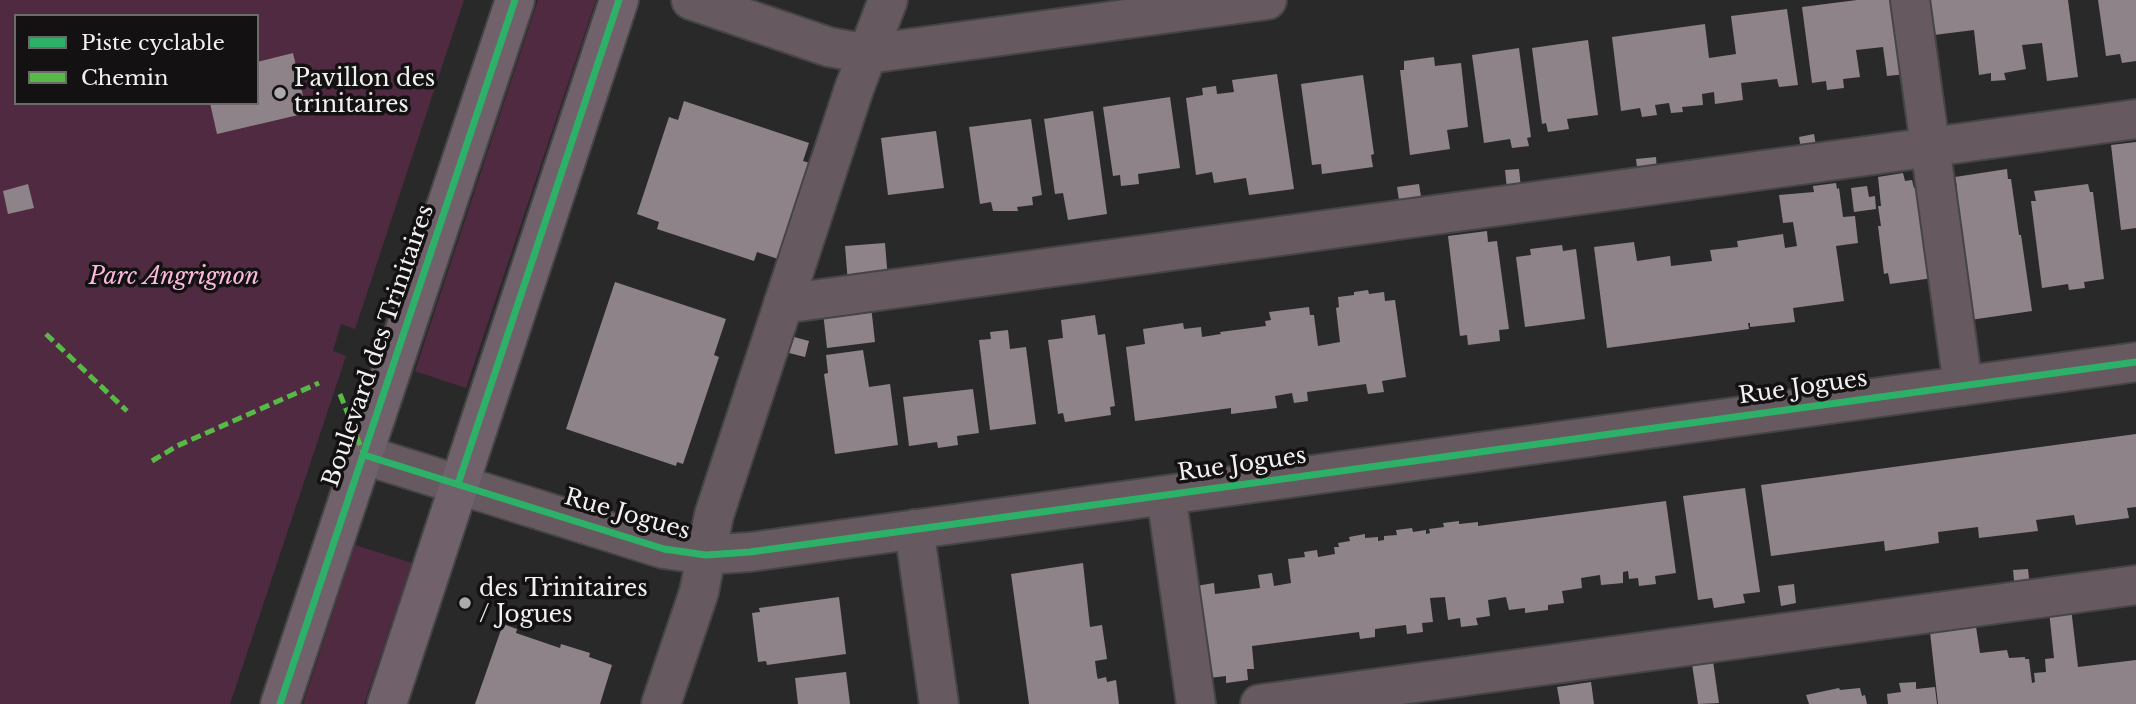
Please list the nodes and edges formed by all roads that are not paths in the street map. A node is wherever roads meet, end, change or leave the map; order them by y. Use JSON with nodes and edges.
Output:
{"nodes":[{"id":1,"x":515,"y":0,"type":"edge"},
{"id":2,"x":619,"y":0,"type":"edge"},
{"id":3,"x":691,"y":0,"type":"edge"},
{"id":4,"x":888,"y":0,"type":"edge"},
{"id":5,"x":1267,"y":0,"type":"edge"},
{"id":6,"x":1910,"y":0,"type":"edge"},
{"id":7,"x":868,"y":54,"type":"junction"},
{"id":8,"x":2136,"y":119,"type":"edge"},
{"id":9,"x":1930,"y":147,"type":"junction"},
{"id":10,"x":783,"y":304,"type":"junction"},
{"id":11,"x":2136,"y":362,"type":"edge"},
{"id":12,"x":1963,"y":386,"type":"junction"},
{"id":13,"x":363,"y":455,"type":"junction"},
{"id":14,"x":458,"y":485,"type":"junction"},
{"id":15,"x":1166,"y":495,"type":"junction"},
{"id":16,"x":914,"y":529,"type":"junction"},
{"id":17,"x":706,"y":555,"type":"junction"},
{"id":18,"x":2136,"y":585,"type":"edge"},
{"id":19,"x":280,"y":704,"type":"edge"},
{"id":20,"x":387,"y":704,"type":"edge"},
{"id":21,"x":661,"y":704,"type":"edge"},
{"id":22,"x":939,"y":704,"type":"edge"},
{"id":23,"x":1196,"y":704,"type":"edge"},
{"id":24,"x":1260,"y":704,"type":"edge"}],
"edges":[{"from":1,"to":13,"type":"main road","name":"Boulevard des Trinitaires"},
{"from":2,"to":14,"type":"main road"},
{"from":3,"to":7,"type":"street"},
{"from":4,"to":7,"type":"street"},
{"from":5,"to":7,"type":"street"},
{"from":6,"to":9,"type":"street"},
{"from":7,"to":10,"type":"street"},
{"from":8,"to":9,"type":"street"},
{"from":9,"to":10,"type":"street"},
{"from":9,"to":12,"type":"street"},
{"from":10,"to":17,"type":"street"},
{"from":11,"to":12,"type":"street","name":"Rue Jogues"},
{"from":12,"to":15,"type":"street","name":"Rue Jogues"},
{"from":13,"to":14,"type":"street","name":"Rue Jogues"},
{"from":13,"to":19,"type":"main road","name":"Boulevard des Trinitaires"},
{"from":14,"to":17,"type":"street","name":"Rue Jogues"},
{"from":14,"to":20,"type":"main road"},
{"from":15,"to":16,"type":"street","name":"Rue Jogues"},
{"from":15,"to":23,"type":"street"},
{"from":16,"to":17,"type":"street","name":"Rue Jogues"},
{"from":16,"to":22,"type":"street"},
{"from":17,"to":21,"type":"street"},
{"from":18,"to":24,"type":"street"}]}
